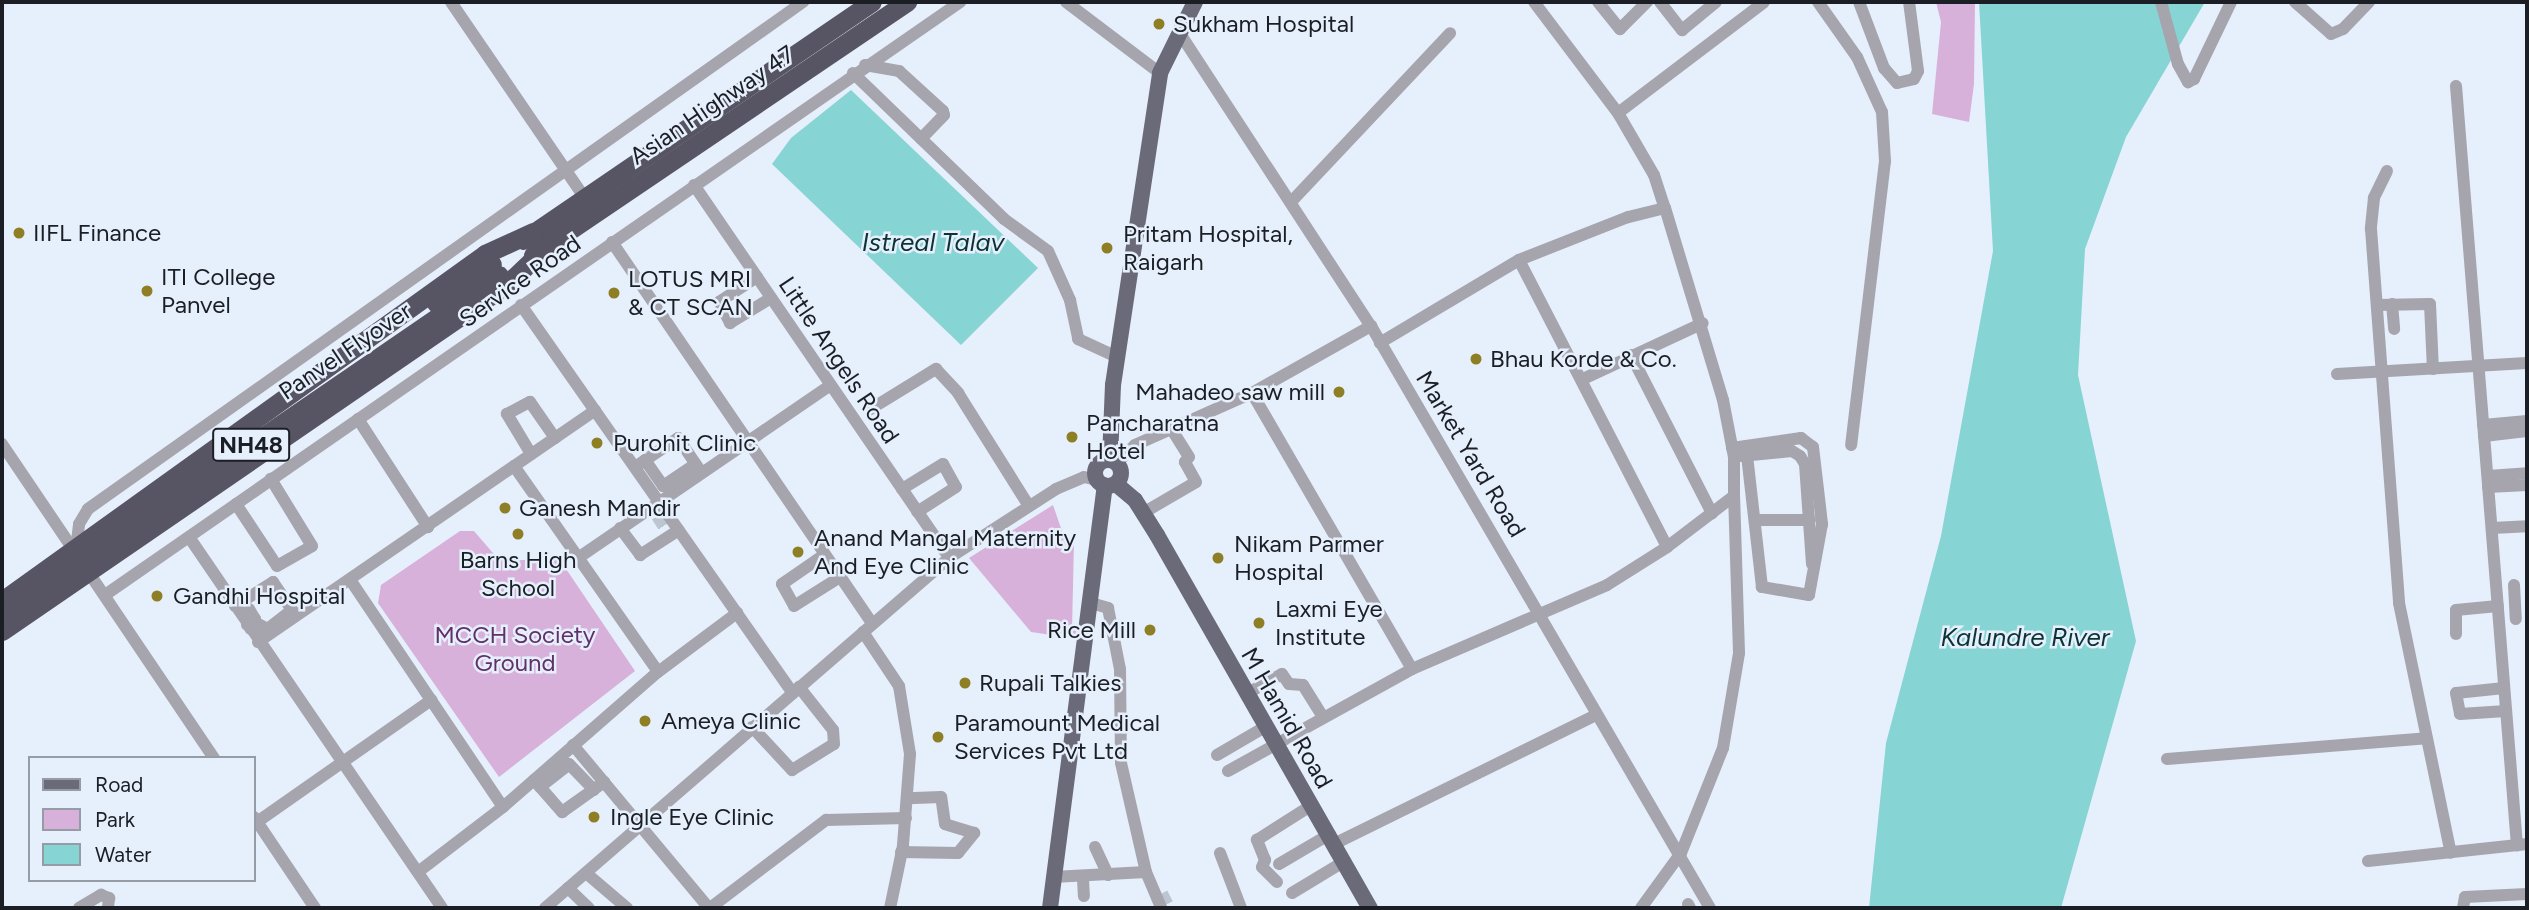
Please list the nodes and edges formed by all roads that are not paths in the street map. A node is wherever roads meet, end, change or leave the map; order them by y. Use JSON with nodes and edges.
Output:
{"nodes":[{"id":1,"x":451,"y":2,"type":"edge"},
{"id":2,"x":803,"y":2,"type":"edge"},
{"id":3,"x":872,"y":2,"type":"edge"},
{"id":4,"x":907,"y":2,"type":"edge"},
{"id":5,"x":960,"y":2,"type":"edge"},
{"id":6,"x":1066,"y":2,"type":"edge"},
{"id":7,"x":1195,"y":2,"type":"edge"},
{"id":8,"x":1534,"y":2,"type":"edge"},
{"id":9,"x":1598,"y":2,"type":"edge"},
{"id":10,"x":1647,"y":2,"type":"edge"},
{"id":11,"x":1660,"y":2,"type":"edge"},
{"id":12,"x":1716,"y":2,"type":"edge"},
{"id":13,"x":1764,"y":2,"type":"edge"},
{"id":14,"x":1818,"y":2,"type":"edge"},
{"id":15,"x":1859,"y":2,"type":"edge"},
{"id":16,"x":1909,"y":2,"type":"edge"},
{"id":17,"x":2161,"y":2,"type":"edge"},
{"id":18,"x":2231,"y":2,"type":"edge"},
{"id":19,"x":2295,"y":2,"type":"edge"},
{"id":20,"x":2369,"y":2,"type":"edge"},
{"id":21,"x":1179,"y":32,"type":"junction"},
{"id":22,"x":1450,"y":33,"type":"dead end"},
{"id":23,"x":831,"y":42,"type":"junction"},
{"id":24,"x":865,"y":65,"type":"junction"},
{"id":25,"x":1884,"y":68,"type":"junction"},
{"id":26,"x":853,"y":73,"type":"junction"},
{"id":27,"x":1160,"y":73,"type":"junction"},
{"id":28,"x":1865,"y":73,"type":"junction"},
{"id":29,"x":2456,"y":86,"type":"dead end"},
{"id":30,"x":1618,"y":113,"type":"junction"},
{"id":31,"x":921,"y":139,"type":"junction"},
{"id":32,"x":565,"y":169,"type":"junction"},
{"id":33,"x":2387,"y":171,"type":"dead end"},
{"id":34,"x":694,"y":185,"type":"junction"},
{"id":35,"x":584,"y":197,"type":"junction"},
{"id":36,"x":1292,"y":202,"type":"junction"},
{"id":37,"x":1665,"y":208,"type":"junction"},
{"id":38,"x":539,"y":240,"type":"junction"},
{"id":39,"x":612,"y":242,"type":"junction"},
{"id":40,"x":1519,"y":260,"type":"junction"},
{"id":41,"x":496,"y":270,"type":"junction"},
{"id":42,"x":757,"y":277,"type":"junction"},
{"id":43,"x":771,"y":298,"type":"junction"},
{"id":44,"x":2392,"y":304,"type":"junction"},
{"id":45,"x":522,"y":305,"type":"junction"},
{"id":46,"x":2377,"y":306,"type":"junction"},
{"id":47,"x":1703,"y":323,"type":"junction"},
{"id":48,"x":1371,"y":326,"type":"junction"},
{"id":49,"x":2394,"y":329,"type":"dead end"},
{"id":50,"x":1380,"y":343,"type":"junction"},
{"id":51,"x":1630,"y":355,"type":"junction"},
{"id":52,"x":1118,"y":357,"type":"junction"},
{"id":53,"x":2527,"y":363,"type":"edge"},
{"id":54,"x":2478,"y":366,"type":"junction"},
{"id":55,"x":2433,"y":369,"type":"junction"},
{"id":56,"x":2382,"y":372,"type":"junction"},
{"id":57,"x":2355,"y":373,"type":"junction"},
{"id":58,"x":2337,"y":374,"type":"dead end"},
{"id":59,"x":1583,"y":379,"type":"junction"},
{"id":60,"x":831,"y":385,"type":"junction"},
{"id":61,"x":1252,"y":393,"type":"junction"},
{"id":62,"x":2381,"y":394,"type":"junction"},
{"id":63,"x":595,"y":410,"type":"junction"},
{"id":64,"x":869,"y":410,"type":"dead end"},
{"id":65,"x":358,"y":419,"type":"junction"},
{"id":66,"x":2527,"y":421,"type":"edge"},
{"id":67,"x":1171,"y":428,"type":"junction"},
{"id":68,"x":2483,"y":430,"type":"junction"},
{"id":69,"x":2527,"y":431,"type":"edge"},
{"id":70,"x":551,"y":440,"type":"junction"},
{"id":71,"x":745,"y":443,"type":"junction"},
{"id":72,"x":2,"y":444,"type":"edge"},
{"id":73,"x":1851,"y":445,"type":"dead end"},
{"id":74,"x":529,"y":451,"type":"junction"},
{"id":75,"x":1740,"y":452,"type":"junction"},
{"id":76,"x":1114,"y":461,"type":"junction"},
{"id":77,"x":640,"y":464,"type":"junction"},
{"id":78,"x":514,"y":466,"type":"junction"},
{"id":79,"x":696,"y":470,"type":"junction"},
{"id":80,"x":2527,"y":473,"type":"edge"},
{"id":81,"x":1757,"y":475,"type":"dead end"},
{"id":82,"x":271,"y":479,"type":"junction"},
{"id":83,"x":2488,"y":482,"type":"junction"},
{"id":84,"x":1106,"y":483,"type":"junction"},
{"id":85,"x":2527,"y":485,"type":"edge"},
{"id":86,"x":1734,"y":496,"type":"junction"},
{"id":87,"x":236,"y":504,"type":"junction"},
{"id":88,"x":656,"y":504,"type":"junction"},
{"id":89,"x":1029,"y":506,"type":"junction"},
{"id":90,"x":1143,"y":513,"type":"junction"},
{"id":91,"x":1712,"y":513,"type":"junction"},
{"id":92,"x":1761,"y":520,"type":"junction"},
{"id":93,"x":1810,"y":520,"type":"junction"},
{"id":94,"x":2527,"y":526,"type":"edge"},
{"id":95,"x":428,"y":527,"type":"junction"},
{"id":96,"x":620,"y":528,"type":"junction"},
{"id":97,"x":2492,"y":528,"type":"junction"},
{"id":98,"x":672,"y":532,"type":"junction"},
{"id":99,"x":189,"y":537,"type":"junction"},
{"id":100,"x":1667,"y":547,"type":"junction"},
{"id":101,"x":76,"y":549,"type":"junction"},
{"id":102,"x":824,"y":555,"type":"junction"},
{"id":103,"x":578,"y":558,"type":"junction"},
{"id":104,"x":949,"y":558,"type":"junction"},
{"id":105,"x":89,"y":571,"type":"junction"},
{"id":106,"x":840,"y":577,"type":"junction"},
{"id":107,"x":351,"y":581,"type":"junction"},
{"id":108,"x":2520,"y":584,"type":"edge"},
{"id":109,"x":2496,"y":586,"type":"junction"},
{"id":110,"x":105,"y":595,"type":"junction"},
{"id":111,"x":2,"y":601,"type":"edge"},
{"id":112,"x":1091,"y":603,"type":"junction"},
{"id":113,"x":235,"y":606,"type":"junction"},
{"id":114,"x":2498,"y":606,"type":"junction"},
{"id":115,"x":2,"y":607,"type":"edge"},
{"id":116,"x":249,"y":609,"type":"dead end"},
{"id":117,"x":737,"y":612,"type":"junction"},
{"id":118,"x":1541,"y":612,"type":"junction"},
{"id":119,"x":2,"y":615,"type":"edge"},
{"id":120,"x":292,"y":616,"type":"junction"},
{"id":121,"x":2522,"y":619,"type":"edge"},
{"id":122,"x":2499,"y":620,"type":"junction"},
{"id":123,"x":248,"y":627,"type":"junction"},
{"id":124,"x":867,"y":627,"type":"junction"},
{"id":125,"x":2,"y":631,"type":"edge"},
{"id":126,"x":2456,"y":634,"type":"dead end"},
{"id":127,"x":258,"y":642,"type":"junction"},
{"id":128,"x":1412,"y":669,"type":"junction"},
{"id":129,"x":658,"y":672,"type":"junction"},
{"id":130,"x":2504,"y":688,"type":"junction"},
{"id":131,"x":2490,"y":689,"type":"junction"},
{"id":132,"x":796,"y":690,"type":"junction"},
{"id":133,"x":1246,"y":694,"type":"junction"},
{"id":134,"x":431,"y":700,"type":"junction"},
{"id":135,"x":2506,"y":711,"type":"junction"},
{"id":136,"x":2492,"y":712,"type":"junction"},
{"id":137,"x":1596,"y":715,"type":"junction"},
{"id":138,"x":1323,"y":717,"type":"junction"},
{"id":139,"x":752,"y":727,"type":"junction"},
{"id":140,"x":1265,"y":727,"type":"junction"},
{"id":141,"x":2426,"y":738,"type":"junction"},
{"id":142,"x":1274,"y":743,"type":"junction"},
{"id":143,"x":573,"y":746,"type":"junction"},
{"id":144,"x":1217,"y":755,"type":"dead end"},
{"id":145,"x":213,"y":756,"type":"edge"},
{"id":146,"x":2167,"y":759,"type":"dead end"},
{"id":147,"x":340,"y":761,"type":"junction"},
{"id":148,"x":554,"y":769,"type":"junction"},
{"id":149,"x":1228,"y":771,"type":"dead end"},
{"id":150,"x":588,"y":773,"type":"junction"},
{"id":151,"x":537,"y":783,"type":"junction"},
{"id":152,"x":599,"y":786,"type":"junction"},
{"id":153,"x":908,"y":798,"type":"junction"},
{"id":154,"x":1312,"y":805,"type":"junction"},
{"id":155,"x":503,"y":807,"type":"junction"},
{"id":156,"x":906,"y":818,"type":"junction"},
{"id":157,"x":256,"y":819,"type":"edge"},
{"id":158,"x":640,"y":827,"type":"junction"},
{"id":159,"x":1333,"y":838,"type":"junction"},
{"id":160,"x":2522,"y":845,"type":"edge"},
{"id":161,"x":1095,"y":848,"type":"dead end"},
{"id":162,"x":901,"y":852,"type":"junction"},
{"id":163,"x":1220,"y":853,"type":"dead end"},
{"id":164,"x":1681,"y":853,"type":"junction"},
{"id":165,"x":2451,"y":853,"type":"junction"},
{"id":166,"x":1345,"y":861,"type":"junction"},
{"id":167,"x":2368,"y":861,"type":"dead end"},
{"id":168,"x":1279,"y":864,"type":"dead end"},
{"id":169,"x":418,"y":872,"type":"junction"},
{"id":170,"x":1146,"y":872,"type":"junction"},
{"id":171,"x":586,"y":873,"type":"junction"},
{"id":172,"x":1108,"y":875,"type":"junction"},
{"id":173,"x":1053,"y":877,"type":"junction"},
{"id":174,"x":1083,"y":878,"type":"junction"},
{"id":175,"x":1277,"y":882,"type":"dead end"},
{"id":176,"x":567,"y":889,"type":"junction"},
{"id":177,"x":1292,"y":893,"type":"dead end"},
{"id":178,"x":2527,"y":894,"type":"edge"},
{"id":179,"x":1084,"y":896,"type":"dead end"},
{"id":180,"x":1160,"y":903,"type":"edge"},
{"id":181,"x":2474,"y":903,"type":"edge"},
{"id":182,"x":79,"y":908,"type":"edge"},
{"id":183,"x":108,"y":908,"type":"edge"},
{"id":184,"x":315,"y":908,"type":"edge"},
{"id":185,"x":442,"y":908,"type":"edge"},
{"id":186,"x":547,"y":908,"type":"edge"},
{"id":187,"x":587,"y":908,"type":"edge"},
{"id":188,"x":627,"y":908,"type":"edge"},
{"id":189,"x":709,"y":908,"type":"edge"},
{"id":190,"x":890,"y":908,"type":"edge"},
{"id":191,"x":1050,"y":908,"type":"edge"},
{"id":192,"x":1241,"y":908,"type":"edge"},
{"id":193,"x":1370,"y":908,"type":"edge"},
{"id":194,"x":1641,"y":908,"type":"edge"},
{"id":195,"x":1710,"y":908,"type":"edge"},
{"id":196,"x":2463,"y":908,"type":"edge"}],
"edges":[{"from":1,"to":32,"type":"street"},
{"from":2,"to":32,"type":"street"},
{"from":3,"to":23,"type":"highway","name":"Asian Highway 47","number":"NH48"},
{"from":4,"to":23,"type":"highway","name":"Asian Highway 47","number":"NH48"},
{"from":5,"to":24,"type":"street","name":"Service Road"},
{"from":6,"to":27,"type":"street"},
{"from":7,"to":21,"type":"main road"},
{"from":8,"to":30,"type":"street"},
{"from":9,"to":10,"type":"street"},
{"from":11,"to":12,"type":"street"},
{"from":13,"to":30,"type":"street"},
{"from":14,"to":28,"type":"street"},
{"from":15,"to":25,"type":"street"},
{"from":16,"to":25,"type":"street"},
{"from":17,"to":18,"type":"street"},
{"from":19,"to":20,"type":"street"},
{"from":21,"to":27,"type":"main road"},
{"from":21,"to":36,"type":"street","name":"Market Yard Road"},
{"from":22,"to":36,"type":"street"},
{"from":23,"to":35,"type":"highway","name":"Asian Highway 47","number":"NH48"},
{"from":23,"to":38,"type":"highway","name":"Asian Highway 47","number":"NH48"},
{"from":24,"to":26,"type":"street","name":"Service Road"},
{"from":24,"to":31,"type":"street"},
{"from":25,"to":28,"type":"street"},
{"from":26,"to":31,"type":"street"},
{"from":26,"to":34,"type":"street","name":"Service Road"},
{"from":27,"to":52,"type":"main road"},
{"from":28,"to":73,"type":"street"},
{"from":29,"to":54,"type":"street"},
{"from":30,"to":37,"type":"street"},
{"from":31,"to":52,"type":"street"},
{"from":32,"to":35,"type":"street"},
{"from":32,"to":101,"type":"street"},
{"from":33,"to":46,"type":"street"},
{"from":34,"to":39,"type":"street","name":"Service Road"},
{"from":34,"to":42,"type":"street","name":"Little Angels Road"},
{"from":35,"to":38,"type":"highway","name":"Asian Highway 47","number":"NH48"},
{"from":36,"to":48,"type":"street","name":"Market Yard Road"},
{"from":37,"to":40,"type":"street"},
{"from":37,"to":47,"type":"street"},
{"from":38,"to":41,"type":"highway","name":"Panvel Flyover","number":"NH48"},
{"from":38,"to":101,"type":"highway"},
{"from":38,"to":105,"type":"highway"},
{"from":39,"to":45,"type":"street","name":"Service Road"},
{"from":39,"to":71,"type":"street"},
{"from":40,"to":50,"type":"street"},
{"from":40,"to":59,"type":"street"},
{"from":41,"to":115,"type":"highway","name":"Panvel Flyover","number":"NH48","bridge":true},
{"from":41,"to":119,"type":"highway","name":"Panvel Flyover","number":"NH48","bridge":true},
{"from":42,"to":43,"type":"street","name":"Little Angels Road"},
{"from":42,"to":43,"type":"street"},
{"from":43,"to":60,"type":"street","name":"Little Angels Road"},
{"from":44,"to":46,"type":"street"},
{"from":44,"to":49,"type":"street"},
{"from":44,"to":55,"type":"street"},
{"from":45,"to":63,"type":"street"},
{"from":45,"to":65,"type":"street","name":"Service Road"},
{"from":46,"to":56,"type":"street"},
{"from":47,"to":51,"type":"street"},
{"from":47,"to":75,"type":"street"},
{"from":48,"to":50,"type":"street","name":"Market Yard Road"},
{"from":48,"to":61,"type":"street"},
{"from":50,"to":118,"type":"street","name":"Market Yard Road"},
{"from":51,"to":59,"type":"street"},
{"from":51,"to":91,"type":"street"},
{"from":52,"to":76,"type":"main road"},
{"from":53,"to":54,"type":"street"},
{"from":54,"to":55,"type":"street"},
{"from":54,"to":68,"type":"street"},
{"from":55,"to":56,"type":"street"},
{"from":56,"to":57,"type":"street"},
{"from":56,"to":62,"type":"street"},
{"from":57,"to":58,"type":"street"},
{"from":57,"to":62,"type":"street"},
{"from":59,"to":100,"type":"street"},
{"from":60,"to":71,"type":"street"},
{"from":60,"to":104,"type":"street","name":"Little Angels Road"},
{"from":61,"to":67,"type":"street"},
{"from":61,"to":128,"type":"street"},
{"from":62,"to":141,"type":"street"},
{"from":63,"to":70,"type":"street"},
{"from":63,"to":77,"type":"street"},
{"from":64,"to":89,"type":"street"},
{"from":65,"to":82,"type":"street","name":"Service Road"},
{"from":65,"to":95,"type":"street"},
{"from":66,"to":68,"type":"street"},
{"from":67,"to":76,"type":"street"},
{"from":67,"to":90,"type":"street"},
{"from":68,"to":69,"type":"street"},
{"from":68,"to":83,"type":"street"},
{"from":70,"to":74,"type":"street"},
{"from":70,"to":74,"type":"street"},
{"from":71,"to":79,"type":"street"},
{"from":71,"to":102,"type":"street"},
{"from":72,"to":101,"type":"street"},
{"from":74,"to":78,"type":"street"},
{"from":75,"to":75,"type":"street"},
{"from":75,"to":86,"type":"street"},
{"from":75,"to":93,"type":"street"},
{"from":76,"to":84,"type":"main road"},
{"from":76,"to":84,"type":"main road"},
{"from":77,"to":79,"type":"street"},
{"from":77,"to":88,"type":"street"},
{"from":78,"to":95,"type":"street"},
{"from":78,"to":103,"type":"street"},
{"from":79,"to":88,"type":"street"},
{"from":80,"to":83,"type":"street"},
{"from":81,"to":92,"type":"street"},
{"from":82,"to":87,"type":"street","name":"Service Road"},
{"from":82,"to":87,"type":"street"},
{"from":83,"to":85,"type":"street"},
{"from":83,"to":97,"type":"street"},
{"from":84,"to":89,"type":"street"},
{"from":84,"to":90,"type":"main road","name":"M Hamid Road"},
{"from":84,"to":112,"type":"main road"},
{"from":86,"to":91,"type":"street"},
{"from":86,"to":164,"type":"street"},
{"from":87,"to":99,"type":"street","name":"Service Road"},
{"from":88,"to":96,"type":"street"},
{"from":88,"to":98,"type":"street"},
{"from":89,"to":104,"type":"street"},
{"from":90,"to":133,"type":"main road","name":"M Hamid Road"},
{"from":91,"to":100,"type":"street"},
{"from":92,"to":93,"type":"street"},
{"from":92,"to":93,"type":"street"},
{"from":94,"to":97,"type":"street"},
{"from":95,"to":107,"type":"street"},
{"from":96,"to":98,"type":"street"},
{"from":96,"to":103,"type":"street"},
{"from":97,"to":109,"type":"street"},
{"from":98,"to":117,"type":"street"},
{"from":99,"to":110,"type":"street","name":"Service Road"},
{"from":99,"to":113,"type":"street"},
{"from":100,"to":118,"type":"street"},
{"from":101,"to":105,"type":"street"},
{"from":101,"to":111,"type":"highway"},
{"from":102,"to":106,"type":"street"},
{"from":102,"to":106,"type":"street"},
{"from":103,"to":129,"type":"street"},
{"from":104,"to":124,"type":"street"},
{"from":105,"to":110,"type":"street"},
{"from":105,"to":125,"type":"highway"},
{"from":106,"to":124,"type":"street"},
{"from":107,"to":120,"type":"street"},
{"from":107,"to":134,"type":"street"},
{"from":108,"to":109,"type":"street"},
{"from":108,"to":121,"type":"street"},
{"from":109,"to":114,"type":"street"},
{"from":110,"to":145,"type":"street"},
{"from":112,"to":170,"type":"street"},
{"from":112,"to":173,"type":"main road"},
{"from":113,"to":120,"type":"street"},
{"from":113,"to":123,"type":"street"},
{"from":114,"to":122,"type":"street"},
{"from":114,"to":126,"type":"street"},
{"from":116,"to":123,"type":"street"},
{"from":117,"to":129,"type":"street"},
{"from":117,"to":132,"type":"street"},
{"from":118,"to":128,"type":"street"},
{"from":118,"to":137,"type":"street","name":"Market Yard Road"},
{"from":120,"to":123,"type":"street"},
{"from":120,"to":127,"type":"street"},
{"from":121,"to":122,"type":"street"},
{"from":122,"to":130,"type":"street"},
{"from":123,"to":127,"type":"street"},
{"from":124,"to":132,"type":"street"},
{"from":124,"to":153,"type":"street"},
{"from":127,"to":147,"type":"street"},
{"from":128,"to":138,"type":"street"},
{"from":129,"to":143,"type":"street"},
{"from":130,"to":131,"type":"street"},
{"from":130,"to":135,"type":"street"},
{"from":131,"to":136,"type":"street"},
{"from":131,"to":136,"type":"street"},
{"from":132,"to":139,"type":"street"},
{"from":132,"to":139,"type":"street"},
{"from":133,"to":138,"type":"street"},
{"from":133,"to":140,"type":"main road","name":"M Hamid Road"},
{"from":134,"to":147,"type":"street"},
{"from":134,"to":155,"type":"street"},
{"from":135,"to":136,"type":"street"},
{"from":135,"to":160,"type":"street"},
{"from":137,"to":159,"type":"street"},
{"from":137,"to":164,"type":"street","name":"Market Yard Road"},
{"from":138,"to":142,"type":"street"},
{"from":139,"to":158,"type":"street"},
{"from":140,"to":142,"type":"main road","name":"M Hamid Road"},
{"from":140,"to":144,"type":"street"},
{"from":141,"to":146,"type":"street"},
{"from":141,"to":165,"type":"street"},
{"from":142,"to":149,"type":"street"},
{"from":142,"to":154,"type":"main road","name":"M Hamid Road"},
{"from":143,"to":148,"type":"street"},
{"from":143,"to":150,"type":"street"},
{"from":147,"to":157,"type":"street"},
{"from":147,"to":169,"type":"street"},
{"from":148,"to":150,"type":"street"},
{"from":148,"to":151,"type":"street"},
{"from":150,"to":152,"type":"street"},
{"from":151,"to":152,"type":"street"},
{"from":151,"to":155,"type":"street"},
{"from":152,"to":158,"type":"street"},
{"from":153,"to":156,"type":"street"},
{"from":153,"to":162,"type":"street"},
{"from":154,"to":159,"type":"main road","name":"M Hamid Road"},
{"from":154,"to":175,"type":"street"},
{"from":155,"to":169,"type":"street"},
{"from":156,"to":162,"type":"street"},
{"from":156,"to":189,"type":"street"},
{"from":157,"to":184,"type":"street"},
{"from":158,"to":171,"type":"street"},
{"from":158,"to":189,"type":"street"},
{"from":159,"to":166,"type":"main road","name":"M Hamid Road"},
{"from":159,"to":168,"type":"street"},
{"from":160,"to":165,"type":"street"},
{"from":161,"to":172,"type":"street"},
{"from":162,"to":190,"type":"street"},
{"from":163,"to":192,"type":"street"},
{"from":164,"to":194,"type":"street"},
{"from":164,"to":195,"type":"street","name":"Market Yard Road"},
{"from":165,"to":167,"type":"street"},
{"from":166,"to":177,"type":"street"},
{"from":166,"to":193,"type":"main road","name":"M Hamid Road"},
{"from":169,"to":185,"type":"street"},
{"from":170,"to":172,"type":"street"},
{"from":170,"to":180,"type":"street"},
{"from":171,"to":176,"type":"street"},
{"from":171,"to":188,"type":"street"},
{"from":172,"to":174,"type":"street"},
{"from":173,"to":174,"type":"street"},
{"from":173,"to":191,"type":"main road"},
{"from":174,"to":179,"type":"street"},
{"from":176,"to":186,"type":"street"},
{"from":176,"to":187,"type":"street"},
{"from":178,"to":181,"type":"street"},
{"from":181,"to":196,"type":"street"},
{"from":182,"to":183,"type":"street"}]}
